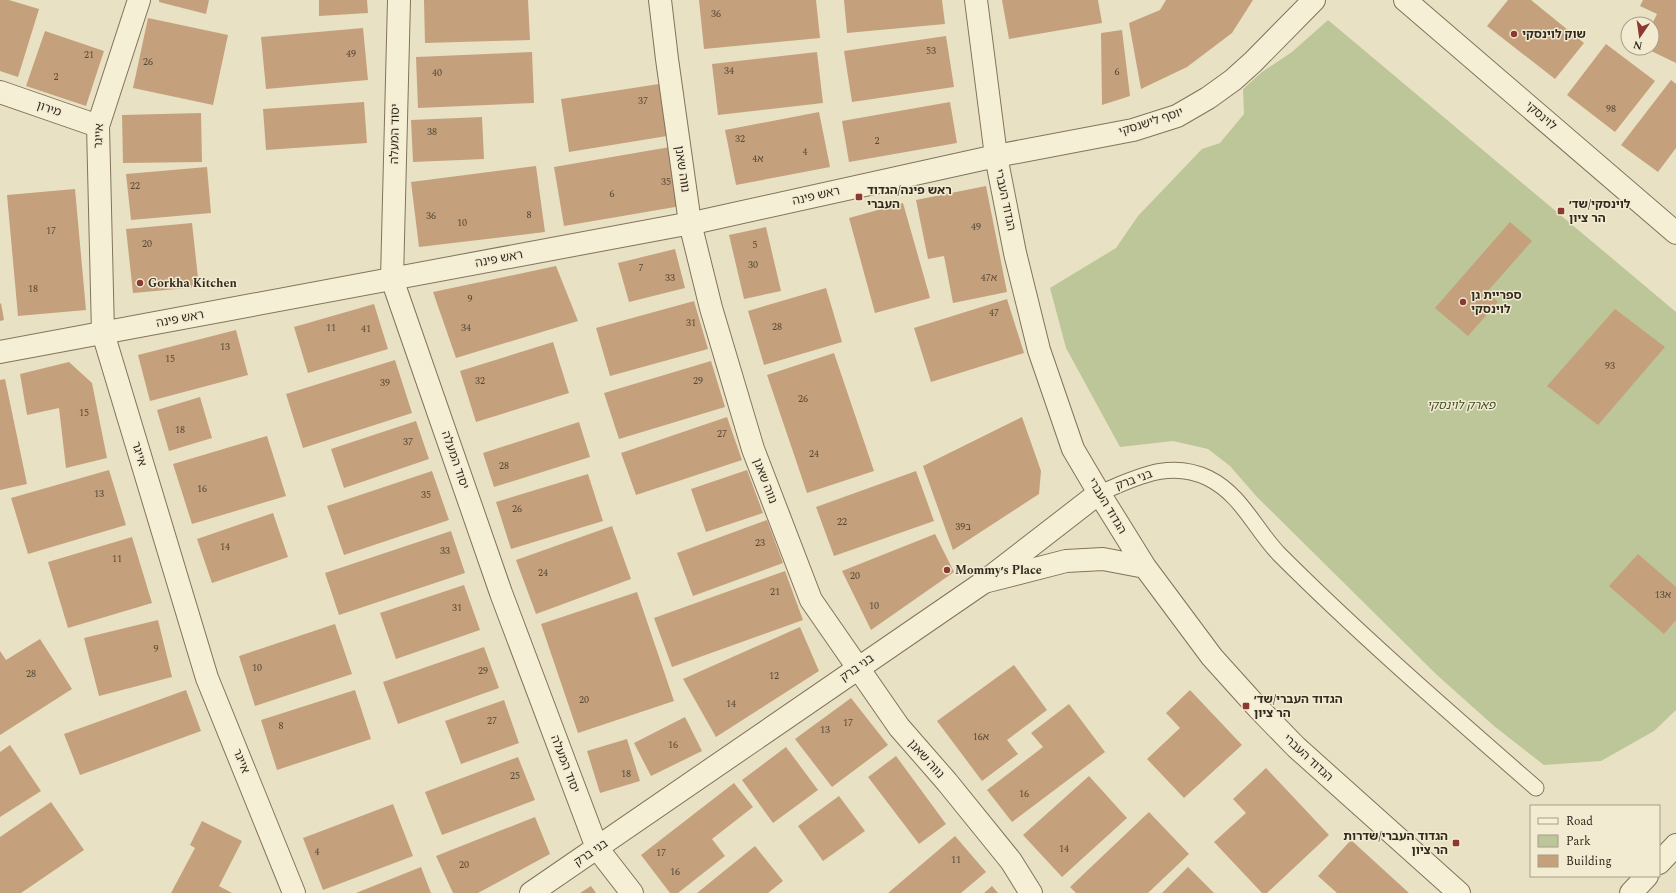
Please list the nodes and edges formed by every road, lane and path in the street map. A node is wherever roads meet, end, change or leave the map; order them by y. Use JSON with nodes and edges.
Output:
{"nodes":[{"id":1,"x":139,"y":0,"type":"edge"},
{"id":2,"x":398,"y":0,"type":"edge"},
{"id":3,"x":660,"y":0,"type":"edge"},
{"id":4,"x":976,"y":0,"type":"edge"},
{"id":5,"x":1314,"y":0,"type":"edge"},
{"id":6,"x":1405,"y":0,"type":"edge"},
{"id":7,"x":0,"y":92,"type":"edge"},
{"id":8,"x":98,"y":126,"type":"junction"},
{"id":9,"x":996,"y":156,"type":"junction"},
{"id":10,"x":690,"y":223,"type":"junction"},
{"id":11,"x":1676,"y":233,"type":"edge"},
{"id":12,"x":392,"y":279,"type":"junction"},
{"id":13,"x":103,"y":333,"type":"junction"},
{"id":14,"x":0,"y":352,"type":"edge"},
{"id":15,"x":1099,"y":493,"type":"junction"},
{"id":16,"x":1145,"y":568,"type":"junction"},
{"id":17,"x":984,"y":582,"type":"junction"},
{"id":18,"x":857,"y":668,"type":"junction"},
{"id":19,"x":1536,"y":788,"type":"dead end"},
{"id":20,"x":1676,"y":845,"type":"edge"},
{"id":21,"x":597,"y":848,"type":"junction"},
{"id":22,"x":1660,"y":862,"type":"edge"},
{"id":23,"x":1646,"y":877,"type":"edge"},
{"id":24,"x":294,"y":893,"type":"edge"},
{"id":25,"x":531,"y":893,"type":"edge"},
{"id":26,"x":632,"y":893,"type":"edge"},
{"id":27,"x":1031,"y":893,"type":"edge"},
{"id":28,"x":1459,"y":893,"type":"edge"},
{"id":29,"x":1631,"y":893,"type":"edge"}],
"edges":[{"from":1,"to":8,"type":"street","name":"אייגר"},
{"from":2,"to":12,"type":"street","name":"יסוד המעלה"},
{"from":3,"to":10,"type":"street","name":"נווה שאנן"},
{"from":4,"to":9,"type":"street","name":"הגדוד העברי"},
{"from":5,"to":9,"type":"street","name":"יוסף לישנסקי"},
{"from":6,"to":11,"type":"street","name":"לוינסקי"},
{"from":7,"to":8,"type":"street","name":"מירון"},
{"from":8,"to":13,"type":"street","name":"אייגר"},
{"from":9,"to":10,"type":"street","name":"ראש פינה"},
{"from":9,"to":15,"type":"street","name":"הגדוד העברי"},
{"from":10,"to":12,"type":"street","name":"ראש פינה"},
{"from":10,"to":18,"type":"street","name":"נווה שאנן"},
{"from":12,"to":13,"type":"street","name":"ראש פינה"},
{"from":12,"to":21,"type":"street","name":"יסוד המעלה"},
{"from":13,"to":14,"type":"street","name":"ראש פינה"},
{"from":13,"to":24,"type":"street","name":"אייגר"},
{"from":15,"to":16,"type":"street","name":"הגדוד העברי"},
{"from":15,"to":17,"type":"street","name":"בני ברק"},
{"from":15,"to":19,"type":"lane","name":"בני ברק"},
{"from":16,"to":17,"type":"street"},
{"from":16,"to":28,"type":"street","name":"הגדוד העברי"},
{"from":17,"to":18,"type":"street","name":"בני ברק"},
{"from":18,"to":21,"type":"street","name":"בני ברק"},
{"from":18,"to":27,"type":"street","name":"נווה שאנן"},
{"from":20,"to":22,"type":"street"},
{"from":21,"to":25,"type":"street","name":"בני ברק"},
{"from":21,"to":26,"type":"street","name":"יסוד המעלה"},
{"from":23,"to":29,"type":"street"}]}
